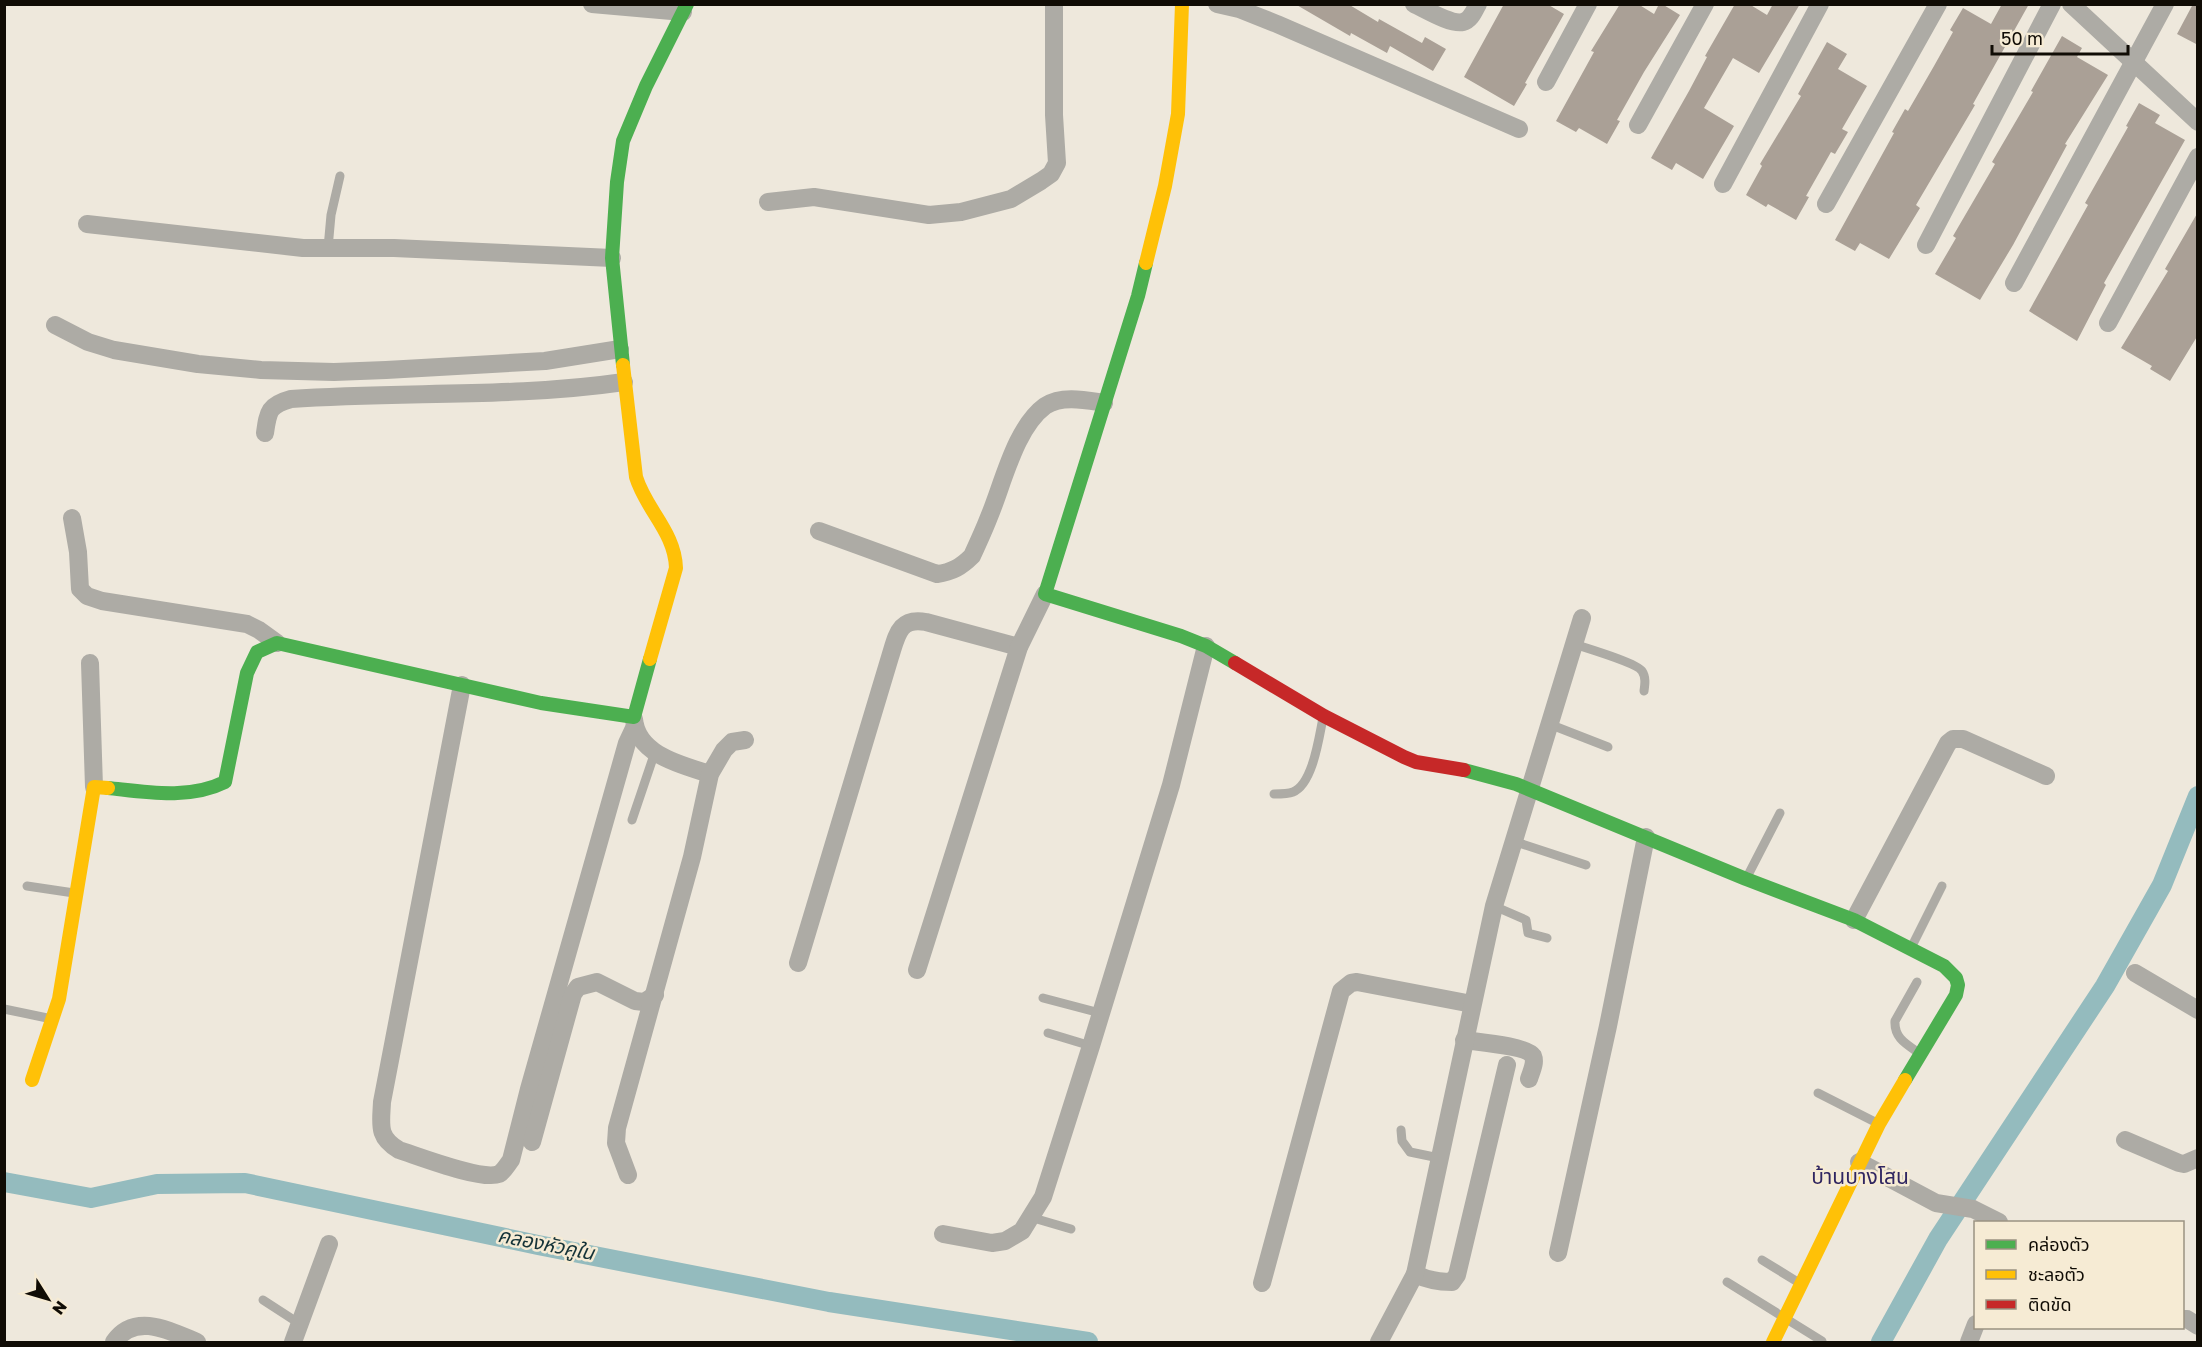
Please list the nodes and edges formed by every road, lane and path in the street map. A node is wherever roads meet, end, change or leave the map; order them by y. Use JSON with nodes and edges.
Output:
{"nodes":[{"id":1,"x":592,"y":4,"type":"edge"},
{"id":2,"x":1054,"y":4,"type":"edge"},
{"id":3,"x":1182,"y":4,"type":"edge"},
{"id":4,"x":1217,"y":4,"type":"edge"},
{"id":5,"x":1414,"y":4,"type":"edge"},
{"id":6,"x":1478,"y":4,"type":"edge"},
{"id":7,"x":1588,"y":4,"type":"edge"},
{"id":8,"x":1705,"y":4,"type":"edge"},
{"id":9,"x":1820,"y":4,"type":"edge"},
{"id":10,"x":1938,"y":4,"type":"edge"},
{"id":11,"x":2052,"y":4,"type":"edge"},
{"id":12,"x":2071,"y":4,"type":"edge"},
{"id":13,"x":2165,"y":4,"type":"edge"},
{"id":14,"x":685,"y":8,"type":"edge"},
{"id":15,"x":2134,"y":63,"type":"junction"},
{"id":16,"x":1545,"y":81,"type":"dead end"},
{"id":17,"x":2198,"y":122,"type":"edge"},
{"id":18,"x":1638,"y":125,"type":"dead end"},
{"id":19,"x":1519,"y":129,"type":"dead end"},
{"id":20,"x":2198,"y":157,"type":"edge"},
{"id":21,"x":340,"y":176,"type":"dead end"},
{"id":22,"x":1723,"y":184,"type":"dead end"},
{"id":23,"x":768,"y":202,"type":"dead end"},
{"id":24,"x":1826,"y":204,"type":"dead end"},
{"id":25,"x":87,"y":224,"type":"dead end"},
{"id":26,"x":1926,"y":245,"type":"dead end"},
{"id":27,"x":328,"y":248,"type":"junction"},
{"id":28,"x":612,"y":258,"type":"junction"},
{"id":29,"x":2014,"y":283,"type":"dead end"},
{"id":30,"x":2108,"y":323,"type":"dead end"},
{"id":31,"x":55,"y":325,"type":"dead end"},
{"id":32,"x":620,"y":349,"type":"junction"},
{"id":33,"x":624,"y":382,"type":"junction"},
{"id":34,"x":1104,"y":403,"type":"junction"},
{"id":35,"x":265,"y":433,"type":"dead end"},
{"id":36,"x":72,"y":518,"type":"dead end"},
{"id":37,"x":819,"y":531,"type":"dead end"},
{"id":38,"x":1045,"y":594,"type":"junction"},
{"id":39,"x":1582,"y":618,"type":"dead end"},
{"id":40,"x":277,"y":643,"type":"junction"},
{"id":41,"x":1574,"y":644,"type":"junction"},
{"id":42,"x":1206,"y":646,"type":"junction"},
{"id":43,"x":1019,"y":647,"type":"junction"},
{"id":44,"x":90,"y":663,"type":"dead end"},
{"id":45,"x":462,"y":685,"type":"junction"},
{"id":46,"x":1644,"y":691,"type":"dead end"},
{"id":47,"x":1324,"y":716,"type":"junction"},
{"id":48,"x":634,"y":722,"type":"junction"},
{"id":49,"x":1549,"y":724,"type":"junction"},
{"id":50,"x":745,"y":740,"type":"dead end"},
{"id":51,"x":1608,"y":747,"type":"dead end"},
{"id":52,"x":655,"y":752,"type":"junction"},
{"id":53,"x":710,"y":774,"type":"junction"},
{"id":54,"x":2046,"y":776,"type":"dead end"},
{"id":55,"x":94,"y":787,"type":"junction"},
{"id":56,"x":1528,"y":790,"type":"junction"},
{"id":57,"x":1274,"y":794,"type":"dead end"},
{"id":58,"x":1780,"y":813,"type":"dead end"},
{"id":59,"x":632,"y":820,"type":"dead end"},
{"id":60,"x":1646,"y":837,"type":"junction"},
{"id":61,"x":1513,"y":841,"type":"junction"},
{"id":62,"x":1586,"y":865,"type":"dead end"},
{"id":63,"x":1746,"y":879,"type":"junction"},
{"id":64,"x":27,"y":886,"type":"dead end"},
{"id":65,"x":1942,"y":886,"type":"dead end"},
{"id":66,"x":76,"y":893,"type":"junction"},
{"id":67,"x":1494,"y":906,"type":"junction"},
{"id":68,"x":1854,"y":920,"type":"junction"},
{"id":69,"x":1547,"y":938,"type":"dead end"},
{"id":70,"x":1910,"y":949,"type":"junction"},
{"id":71,"x":798,"y":963,"type":"dead end"},
{"id":72,"x":917,"y":970,"type":"dead end"},
{"id":73,"x":2134,"y":973,"type":"dead end"},
{"id":74,"x":1917,"y":982,"type":"dead end"},
{"id":75,"x":655,"y":995,"type":"junction"},
{"id":76,"x":1043,"y":998,"type":"dead end"},
{"id":77,"x":1472,"y":1004,"type":"junction"},
{"id":78,"x":4,"y":1009,"type":"edge"},
{"id":79,"x":2198,"y":1010,"type":"edge"},
{"id":80,"x":1100,"y":1013,"type":"junction"},
{"id":81,"x":51,"y":1019,"type":"junction"},
{"id":82,"x":1048,"y":1032,"type":"dead end"},
{"id":83,"x":1464,"y":1040,"type":"junction"},
{"id":84,"x":1091,"y":1046,"type":"junction"},
{"id":85,"x":1921,"y":1054,"type":"junction"},
{"id":86,"x":1508,"y":1065,"type":"dead end"},
{"id":87,"x":1529,"y":1079,"type":"dead end"},
{"id":88,"x":32,"y":1080,"type":"dead end"},
{"id":89,"x":1818,"y":1093,"type":"dead end"},
{"id":90,"x":1879,"y":1124,"type":"junction"},
{"id":91,"x":1401,"y":1130,"type":"dead end"},
{"id":92,"x":2125,"y":1140,"type":"dead end"},
{"id":93,"x":532,"y":1142,"type":"dead end"},
{"id":94,"x":1438,"y":1158,"type":"junction"},
{"id":95,"x":2198,"y":1158,"type":"edge"},
{"id":96,"x":1859,"y":1162,"type":"junction"},
{"id":97,"x":628,"y":1174,"type":"dead end"},
{"id":98,"x":1030,"y":1217,"type":"junction"},
{"id":99,"x":1997,"y":1221,"type":"edge"},
{"id":100,"x":1071,"y":1228,"type":"dead end"},
{"id":101,"x":943,"y":1234,"type":"dead end"},
{"id":102,"x":329,"y":1244,"type":"dead end"},
{"id":103,"x":1558,"y":1253,"type":"dead end"},
{"id":104,"x":1762,"y":1260,"type":"dead end"},
{"id":105,"x":1414,"y":1274,"type":"junction"},
{"id":106,"x":1727,"y":1282,"type":"dead end"},
{"id":107,"x":1262,"y":1283,"type":"dead end"},
{"id":108,"x":1801,"y":1284,"type":"junction"},
{"id":109,"x":263,"y":1300,"type":"dead end"},
{"id":110,"x":1785,"y":1318,"type":"junction"},
{"id":111,"x":2184,"y":1318,"type":"edge"},
{"id":112,"x":300,"y":1324,"type":"junction"},
{"id":113,"x":2198,"y":1326,"type":"edge"},
{"id":114,"x":1822,"y":1341,"type":"dead end"},
{"id":115,"x":114,"y":1342,"type":"edge"},
{"id":116,"x":197,"y":1342,"type":"edge"},
{"id":117,"x":293,"y":1342,"type":"edge"},
{"id":118,"x":1379,"y":1342,"type":"edge"},
{"id":119,"x":1773,"y":1342,"type":"edge"}],
"edges":[{"from":1,"to":14,"type":"street"},
{"from":2,"to":23,"type":"street"},
{"from":3,"to":34,"type":"street"},
{"from":4,"to":19,"type":"street"},
{"from":5,"to":6,"type":"street"},
{"from":7,"to":16,"type":"street"},
{"from":8,"to":18,"type":"street"},
{"from":9,"to":22,"type":"street"},
{"from":10,"to":24,"type":"street"},
{"from":11,"to":26,"type":"street"},
{"from":12,"to":15,"type":"street"},
{"from":13,"to":15,"type":"street"},
{"from":14,"to":28,"type":"street"},
{"from":15,"to":17,"type":"street"},
{"from":15,"to":29,"type":"street"},
{"from":20,"to":30,"type":"street"},
{"from":21,"to":27,"type":"lane"},
{"from":25,"to":27,"type":"street"},
{"from":27,"to":28,"type":"street"},
{"from":28,"to":32,"type":"street"},
{"from":31,"to":32,"type":"street"},
{"from":32,"to":33,"type":"street"},
{"from":33,"to":35,"type":"street"},
{"from":33,"to":48,"type":"street"},
{"from":34,"to":37,"type":"street"},
{"from":34,"to":38,"type":"street"},
{"from":36,"to":40,"type":"street"},
{"from":38,"to":42,"type":"street"},
{"from":38,"to":43,"type":"street"},
{"from":39,"to":41,"type":"street"},
{"from":40,"to":45,"type":"street"},
{"from":40,"to":55,"type":"street"},
{"from":41,"to":46,"type":"lane"},
{"from":41,"to":49,"type":"street"},
{"from":42,"to":47,"type":"street"},
{"from":42,"to":80,"type":"street"},
{"from":43,"to":71,"type":"street"},
{"from":43,"to":72,"type":"street"},
{"from":44,"to":55,"type":"street"},
{"from":45,"to":48,"type":"street"},
{"from":45,"to":48,"type":"street"},
{"from":47,"to":56,"type":"street"},
{"from":47,"to":57,"type":"lane"},
{"from":48,"to":52,"type":"street"},
{"from":49,"to":51,"type":"lane"},
{"from":49,"to":56,"type":"street"},
{"from":50,"to":53,"type":"street"},
{"from":52,"to":53,"type":"street"},
{"from":52,"to":59,"type":"lane"},
{"from":53,"to":75,"type":"street"},
{"from":54,"to":68,"type":"street"},
{"from":55,"to":66,"type":"street"},
{"from":56,"to":60,"type":"street"},
{"from":56,"to":61,"type":"street"},
{"from":58,"to":63,"type":"lane"},
{"from":60,"to":63,"type":"street"},
{"from":60,"to":103,"type":"street"},
{"from":61,"to":62,"type":"lane"},
{"from":61,"to":67,"type":"street"},
{"from":63,"to":68,"type":"street"},
{"from":64,"to":66,"type":"lane"},
{"from":65,"to":70,"type":"lane"},
{"from":66,"to":81,"type":"street"},
{"from":67,"to":69,"type":"lane"},
{"from":67,"to":77,"type":"street"},
{"from":68,"to":70,"type":"street"},
{"from":70,"to":85,"type":"street"},
{"from":73,"to":79,"type":"street"},
{"from":74,"to":85,"type":"lane"},
{"from":75,"to":93,"type":"street"},
{"from":75,"to":97,"type":"street"},
{"from":76,"to":80,"type":"lane"},
{"from":77,"to":83,"type":"street"},
{"from":77,"to":107,"type":"street"},
{"from":78,"to":81,"type":"lane"},
{"from":80,"to":84,"type":"street"},
{"from":81,"to":88,"type":"street"},
{"from":82,"to":84,"type":"lane"},
{"from":83,"to":87,"type":"street"},
{"from":83,"to":94,"type":"street"},
{"from":84,"to":98,"type":"street"},
{"from":85,"to":90,"type":"street"},
{"from":86,"to":105,"type":"street"},
{"from":89,"to":90,"type":"lane"},
{"from":90,"to":96,"type":"street"},
{"from":91,"to":94,"type":"lane"},
{"from":92,"to":95,"type":"street"},
{"from":94,"to":105,"type":"street"},
{"from":96,"to":99,"type":"street"},
{"from":96,"to":108,"type":"street"},
{"from":98,"to":100,"type":"lane"},
{"from":98,"to":101,"type":"street"},
{"from":102,"to":112,"type":"street"},
{"from":104,"to":108,"type":"lane"},
{"from":105,"to":118,"type":"street"},
{"from":106,"to":110,"type":"lane"},
{"from":108,"to":110,"type":"street"},
{"from":109,"to":112,"type":"lane"},
{"from":110,"to":114,"type":"lane"},
{"from":110,"to":119,"type":"street"},
{"from":111,"to":113,"type":"street"},
{"from":112,"to":117,"type":"street"},
{"from":115,"to":116,"type":"street"}]}
